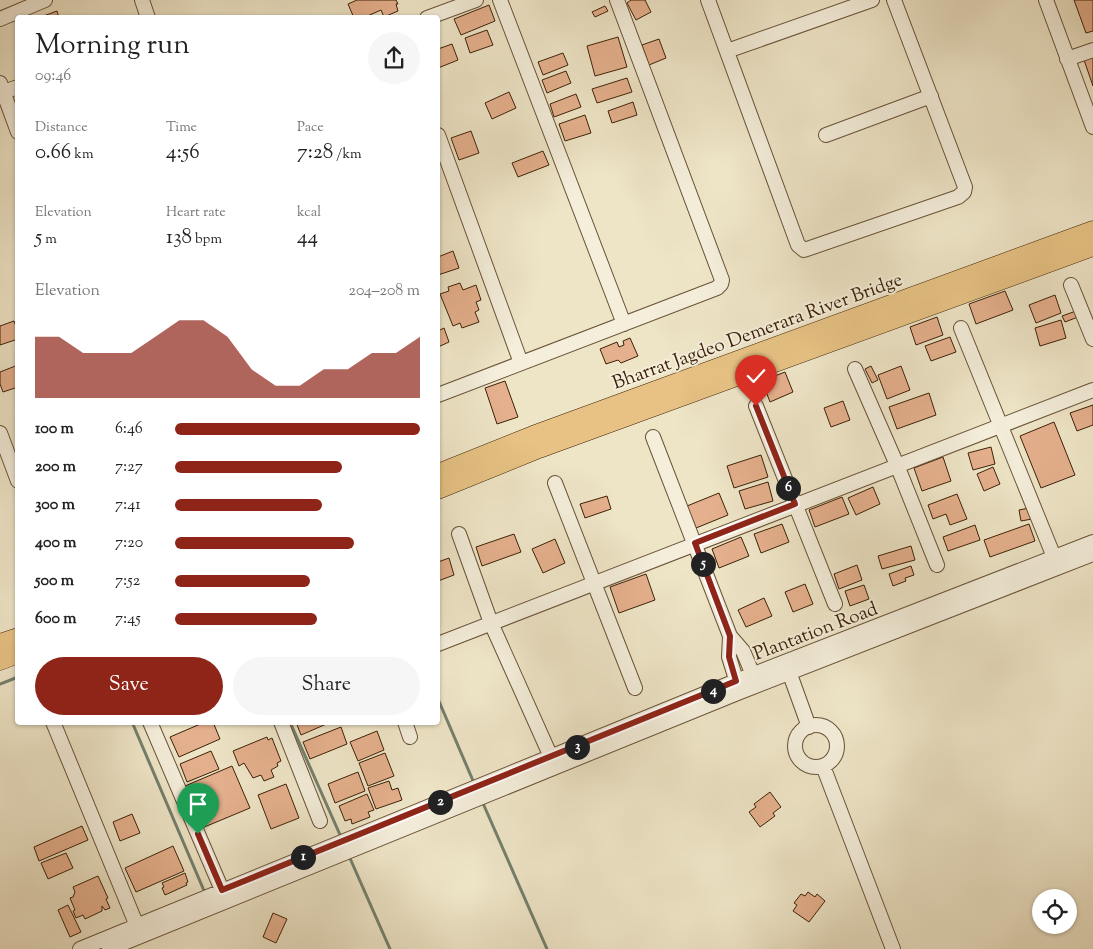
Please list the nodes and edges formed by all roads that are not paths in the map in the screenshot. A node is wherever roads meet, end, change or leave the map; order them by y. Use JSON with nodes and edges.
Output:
{"nodes":[{"id":1,"x":45,"y":0,"type":"edge"},
{"id":2,"x":142,"y":0,"type":"edge"},
{"id":3,"x":476,"y":0,"type":"edge"},
{"id":4,"x":500,"y":0,"type":"edge"},
{"id":5,"x":617,"y":0,"type":"edge"},
{"id":6,"x":708,"y":0,"type":"edge"},
{"id":7,"x":872,"y":0,"type":"edge"},
{"id":8,"x":894,"y":0,"type":"edge"},
{"id":9,"x":1046,"y":0,"type":"edge"},
{"id":10,"x":20,"y":5,"type":"edge"},
{"id":11,"x":147,"y":15,"type":"edge"},
{"id":12,"x":436,"y":15,"type":"edge"},
{"id":13,"x":0,"y":19,"type":"edge"},
{"id":14,"x":1093,"y":50,"type":"edge"},
{"id":15,"x":726,"y":51,"type":"junction"},
{"id":16,"x":1067,"y":59,"type":"junction"},
{"id":17,"x":2,"y":87,"type":"edge"},
{"id":18,"x":15,"y":87,"type":"edge"},
{"id":19,"x":931,"y":96,"type":"junction"},
{"id":20,"x":15,"y":124,"type":"edge"},
{"id":21,"x":1093,"y":127,"type":"edge"},
{"id":22,"x":826,"y":135,"type":"dead end"},
{"id":23,"x":440,"y":140,"type":"edge"},
{"id":24,"x":1093,"y":230,"type":"edge"},
{"id":25,"x":1093,"y":247,"type":"edge"},
{"id":26,"x":1071,"y":285,"type":"dead end"},
{"id":27,"x":624,"y":324,"type":"junction"},
{"id":28,"x":961,"y":328,"type":"dead end"},
{"id":29,"x":1093,"y":339,"type":"edge"},
{"id":30,"x":521,"y":363,"type":"junction"},
{"id":31,"x":855,"y":369,"type":"dead end"},
{"id":32,"x":1093,"y":390,"type":"edge"},
{"id":33,"x":440,"y":394,"type":"edge"},
{"id":34,"x":756,"y":406,"type":"dead end"},
{"id":35,"x":1001,"y":425,"type":"junction"},
{"id":36,"x":0,"y":433,"type":"edge"},
{"id":37,"x":653,"y":437,"type":"dead end"},
{"id":38,"x":897,"y":465,"type":"junction"},
{"id":39,"x":440,"y":472,"type":"edge"},
{"id":40,"x":15,"y":473,"type":"edge"},
{"id":41,"x":554,"y":483,"type":"dead end"},
{"id":42,"x":440,"y":489,"type":"edge"},
{"id":43,"x":795,"y":504,"type":"junction"},
{"id":44,"x":459,"y":534,"type":"dead end"},
{"id":45,"x":1093,"y":542,"type":"edge"},
{"id":46,"x":695,"y":543,"type":"junction"},
{"id":47,"x":1093,"y":554,"type":"edge"},
{"id":48,"x":1054,"y":557,"type":"junction"},
{"id":49,"x":937,"y":565,"type":"dead end"},
{"id":50,"x":592,"y":583,"type":"junction"},
{"id":51,"x":835,"y":604,"type":"dead end"},
{"id":52,"x":491,"y":623,"type":"junction"},
{"id":53,"x":730,"y":636,"type":"junction"},
{"id":54,"x":15,"y":638,"type":"edge"},
{"id":55,"x":0,"y":643,"type":"edge"},
{"id":56,"x":440,"y":643,"type":"edge"},
{"id":57,"x":15,"y":655,"type":"edge"},
{"id":58,"x":0,"y":661,"type":"edge"},
{"id":59,"x":788,"y":668,"type":"junction"},
{"id":60,"x":755,"y":680,"type":"junction"},
{"id":61,"x":738,"y":686,"type":"junction"},
{"id":62,"x":635,"y":688,"type":"dead end"},
{"id":63,"x":54,"y":725,"type":"edge"},
{"id":64,"x":151,"y":725,"type":"edge"},
{"id":65,"x":282,"y":725,"type":"edge"},
{"id":66,"x":406,"y":725,"type":"edge"},
{"id":67,"x":809,"y":727,"type":"junction"},
{"id":68,"x":410,"y":737,"type":"dead end"},
{"id":69,"x":551,"y":757,"type":"junction"},
{"id":70,"x":824,"y":766,"type":"junction"},
{"id":71,"x":320,"y":820,"type":"dead end"},
{"id":72,"x":224,"y":895,"type":"junction"},
{"id":73,"x":137,"y":926,"type":"junction"},
{"id":74,"x":80,"y":949,"type":"edge"},
{"id":75,"x":109,"y":949,"type":"edge"},
{"id":76,"x":893,"y":949,"type":"edge"}],
"edges":[{"from":1,"to":10,"type":"street"},
{"from":2,"to":11,"type":"street"},
{"from":3,"to":12,"type":"street"},
{"from":4,"to":27,"type":"street"},
{"from":5,"to":27,"type":"street"},
{"from":6,"to":15,"type":"street"},
{"from":7,"to":15,"type":"street"},
{"from":8,"to":19,"type":"street"},
{"from":9,"to":16,"type":"street"},
{"from":10,"to":13,"type":"street"},
{"from":14,"to":16,"type":"street"},
{"from":15,"to":19,"type":"street"},
{"from":16,"to":21,"type":"street"},
{"from":17,"to":18,"type":"street"},
{"from":17,"to":20,"type":"street"},
{"from":19,"to":22,"type":"street"},
{"from":23,"to":30,"type":"street"},
{"from":24,"to":39,"type":"main road","name":"Bharrat Jagdeo Demerara River Bridge"},
{"from":25,"to":42,"type":"main road","name":"Bharrat Jagdeo Demerara River Bridge"},
{"from":26,"to":29,"type":"street"},
{"from":27,"to":30,"type":"street"},
{"from":28,"to":35,"type":"street"},
{"from":30,"to":33,"type":"street"},
{"from":31,"to":38,"type":"street"},
{"from":32,"to":35,"type":"street"},
{"from":34,"to":43,"type":"street"},
{"from":35,"to":38,"type":"street"},
{"from":35,"to":48,"type":"street"},
{"from":36,"to":40,"type":"street"},
{"from":37,"to":46,"type":"street"},
{"from":38,"to":43,"type":"street"},
{"from":38,"to":49,"type":"street"},
{"from":41,"to":50,"type":"street"},
{"from":43,"to":46,"type":"street"},
{"from":43,"to":51,"type":"street"},
{"from":44,"to":52,"type":"street"},
{"from":45,"to":48,"type":"street","name":"Plantation Road"},
{"from":46,"to":50,"type":"street"},
{"from":46,"to":53,"type":"street"},
{"from":47,"to":59,"type":"street","name":"Plantation Road"},
{"from":48,"to":59,"type":"street","name":"Plantation Road"},
{"from":50,"to":52,"type":"street"},
{"from":50,"to":62,"type":"street"},
{"from":52,"to":56,"type":"street"},
{"from":52,"to":69,"type":"street"},
{"from":53,"to":60,"type":"street"},
{"from":53,"to":61,"type":"street"},
{"from":54,"to":55,"type":"main road"},
{"from":57,"to":58,"type":"main road"},
{"from":59,"to":60,"type":"street","name":"Plantation Road"},
{"from":59,"to":67,"type":"street"},
{"from":60,"to":61,"type":"street","name":"Plantation Road"},
{"from":61,"to":69,"type":"street","name":"Plantation Road"},
{"from":61,"to":72,"type":"street","name":"Plantation Road"},
{"from":63,"to":73,"type":"street"},
{"from":64,"to":72,"type":"street"},
{"from":65,"to":71,"type":"street"},
{"from":66,"to":68,"type":"street"},
{"from":67,"to":70,"type":"street"},
{"from":67,"to":70,"type":"street"},
{"from":69,"to":72,"type":"street","name":"Plantation Road"},
{"from":70,"to":76,"type":"street"},
{"from":72,"to":73,"type":"street","name":"Plantation Road"},
{"from":72,"to":75,"type":"street","name":"Plantation Road"},
{"from":73,"to":74,"type":"street","name":"Plantation Road"}]}
